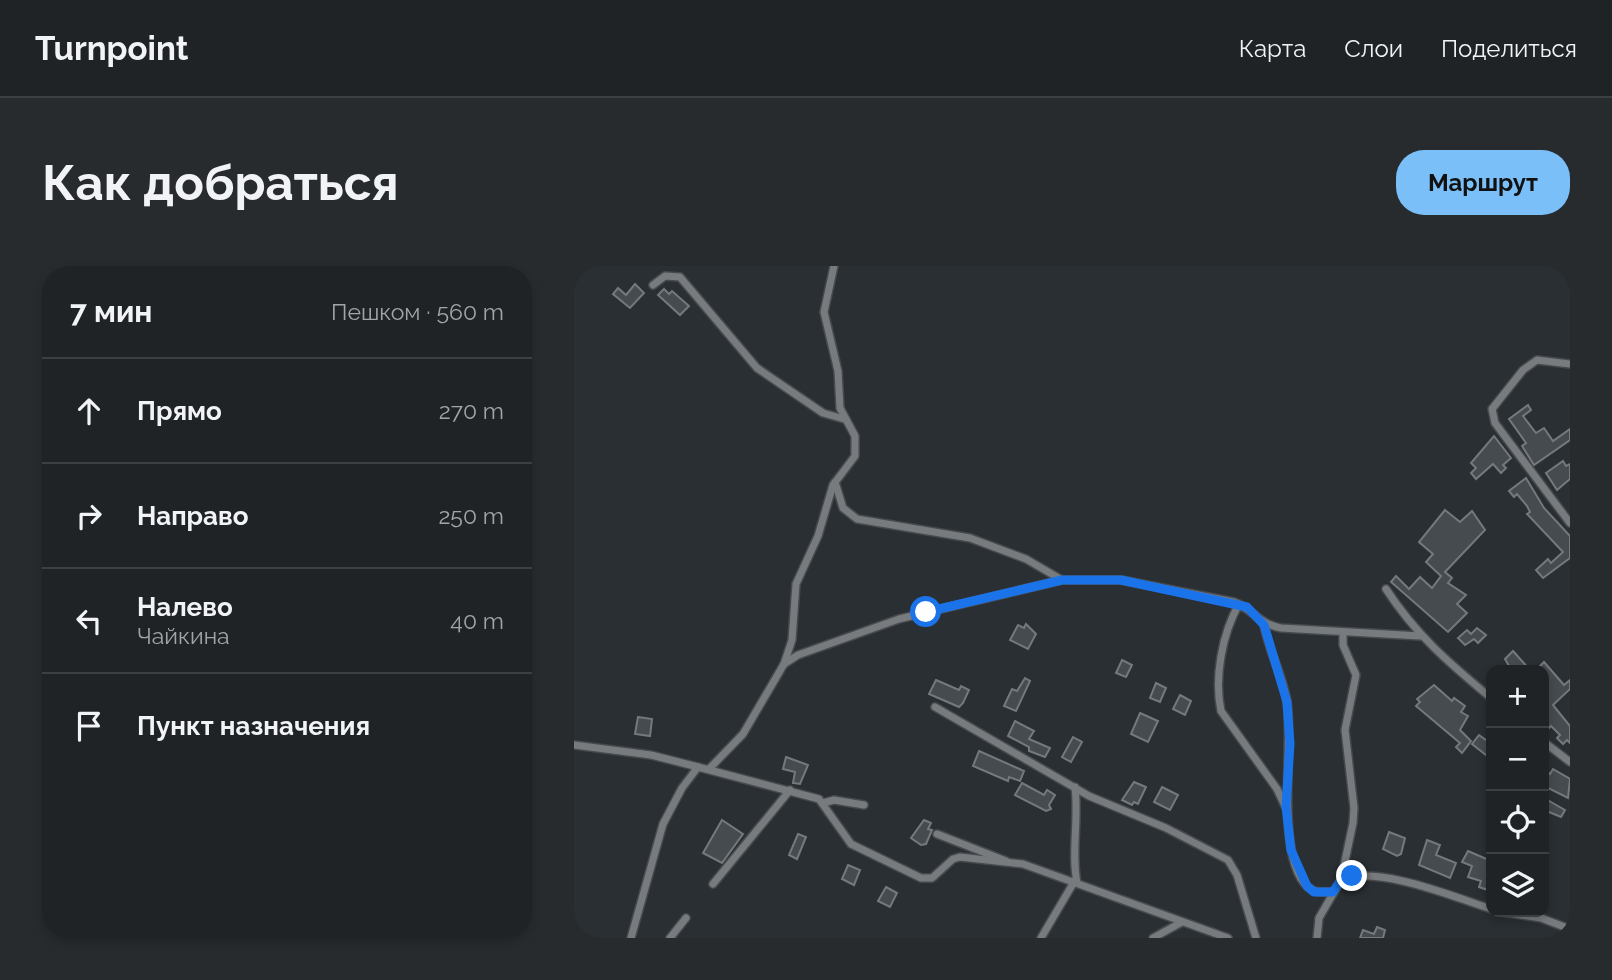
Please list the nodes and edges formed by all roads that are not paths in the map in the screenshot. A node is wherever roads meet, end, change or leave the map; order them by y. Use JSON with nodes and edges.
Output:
{"nodes":[{"id":1,"x":834,"y":266,"type":"edge"},
{"id":2,"x":653,"y":285,"type":"dead end"},
{"id":3,"x":1570,"y":364,"type":"edge"},
{"id":4,"x":844,"y":419,"type":"junction"},
{"id":5,"x":835,"y":482,"type":"junction"},
{"id":6,"x":1570,"y":523,"type":"edge"},
{"id":7,"x":1062,"y":580,"type":"junction"},
{"id":8,"x":1386,"y":589,"type":"dead end"},
{"id":9,"x":1239,"y":604,"type":"junction"},
{"id":10,"x":1264,"y":625,"type":"junction"},
{"id":11,"x":1343,"y":632,"type":"junction"},
{"id":12,"x":1420,"y":636,"type":"junction"},
{"id":13,"x":784,"y":664,"type":"junction"},
{"id":14,"x":1486,"y":694,"type":"edge"},
{"id":15,"x":935,"y":707,"type":"dead end"},
{"id":16,"x":574,"y":745,"type":"edge"},
{"id":17,"x":1549,"y":746,"type":"edge"},
{"id":18,"x":1570,"y":762,"type":"edge"},
{"id":19,"x":698,"y":767,"type":"junction"},
{"id":20,"x":710,"y":768,"type":"junction"},
{"id":21,"x":1075,"y":788,"type":"junction"},
{"id":22,"x":790,"y":790,"type":"junction"},
{"id":23,"x":823,"y":803,"type":"junction"},
{"id":24,"x":864,"y":805,"type":"dead end"},
{"id":25,"x":1286,"y":807,"type":"junction"},
{"id":26,"x":937,"y":834,"type":"dead end"},
{"id":27,"x":1013,"y":863,"type":"junction"},
{"id":28,"x":1341,"y":880,"type":"junction"},
{"id":29,"x":1075,"y":883,"type":"junction"},
{"id":30,"x":713,"y":884,"type":"dead end"},
{"id":31,"x":1333,"y":892,"type":"junction"},
{"id":32,"x":1486,"y":907,"type":"edge"},
{"id":33,"x":1534,"y":917,"type":"edge"},
{"id":34,"x":686,"y":918,"type":"dead end"},
{"id":35,"x":1182,"y":922,"type":"junction"},
{"id":36,"x":1570,"y":929,"type":"edge"},
{"id":37,"x":631,"y":938,"type":"edge"},
{"id":38,"x":670,"y":938,"type":"edge"},
{"id":39,"x":1041,"y":938,"type":"edge"},
{"id":40,"x":1153,"y":938,"type":"edge"},
{"id":41,"x":1228,"y":938,"type":"edge"},
{"id":42,"x":1256,"y":938,"type":"edge"},
{"id":43,"x":1317,"y":938,"type":"edge"}],
"edges":[{"from":1,"to":4,"type":"street"},
{"from":2,"to":4,"type":"street"},
{"from":3,"to":6,"type":"street"},
{"from":4,"to":5,"type":"street"},
{"from":5,"to":7,"type":"street"},
{"from":5,"to":13,"type":"street"},
{"from":7,"to":9,"type":"street"},
{"from":7,"to":13,"type":"street"},
{"from":8,"to":12,"type":"street"},
{"from":9,"to":10,"type":"street"},
{"from":9,"to":25,"type":"street"},
{"from":10,"to":11,"type":"street"},
{"from":10,"to":25,"type":"street"},
{"from":11,"to":12,"type":"street"},
{"from":11,"to":28,"type":"street"},
{"from":12,"to":14,"type":"street"},
{"from":13,"to":20,"type":"street"},
{"from":15,"to":21,"type":"street"},
{"from":16,"to":19,"type":"street"},
{"from":17,"to":18,"type":"street"},
{"from":19,"to":20,"type":"street"},
{"from":19,"to":37,"type":"street"},
{"from":20,"to":22,"type":"street"},
{"from":21,"to":29,"type":"street"},
{"from":21,"to":42,"type":"street"},
{"from":22,"to":23,"type":"street"},
{"from":22,"to":30,"type":"street"},
{"from":23,"to":24,"type":"street"},
{"from":23,"to":27,"type":"street"},
{"from":25,"to":31,"type":"street"},
{"from":26,"to":27,"type":"street"},
{"from":27,"to":29,"type":"street"},
{"from":28,"to":31,"type":"street"},
{"from":28,"to":32,"type":"street"},
{"from":29,"to":35,"type":"street"},
{"from":29,"to":39,"type":"street"},
{"from":31,"to":43,"type":"street"},
{"from":33,"to":36,"type":"street"},
{"from":34,"to":38,"type":"street"},
{"from":35,"to":40,"type":"street"},
{"from":35,"to":41,"type":"street"}]}
